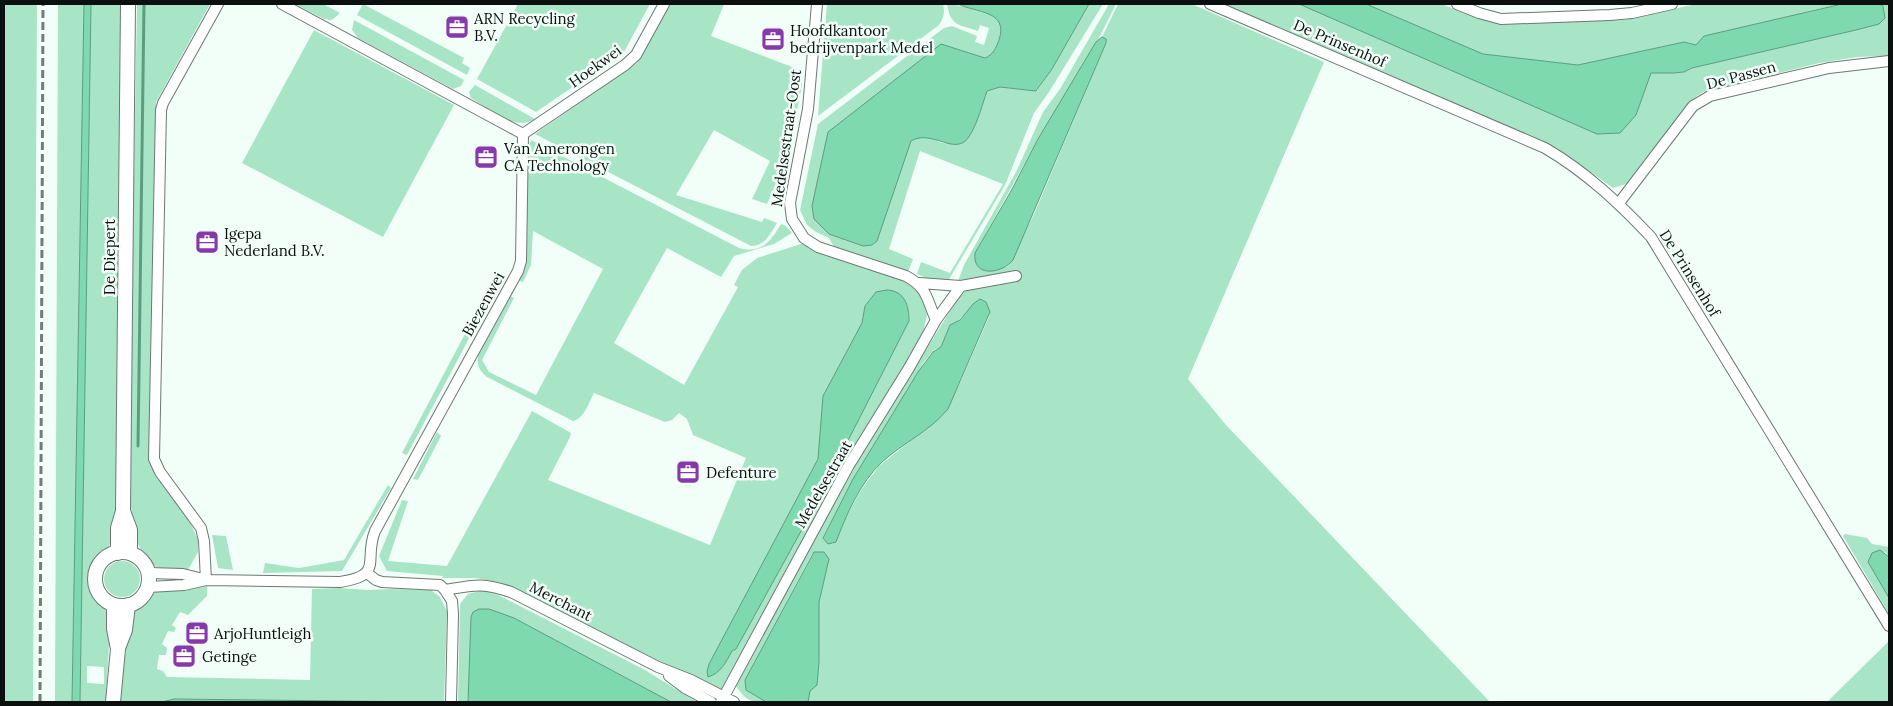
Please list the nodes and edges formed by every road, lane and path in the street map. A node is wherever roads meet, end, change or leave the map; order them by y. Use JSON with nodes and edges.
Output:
{"nodes":[{"id":1,"x":128,"y":4,"type":"edge"},
{"id":2,"x":218,"y":4,"type":"edge"},
{"id":3,"x":282,"y":4,"type":"edge"},
{"id":4,"x":664,"y":4,"type":"edge"},
{"id":5,"x":817,"y":4,"type":"edge"},
{"id":6,"x":1210,"y":4,"type":"edge"},
{"id":7,"x":1457,"y":4,"type":"edge"},
{"id":8,"x":1672,"y":4,"type":"edge"},
{"id":9,"x":1889,"y":61,"type":"edge"},
{"id":10,"x":523,"y":134,"type":"junction"},
{"id":11,"x":1618,"y":203,"type":"junction"},
{"id":12,"x":1016,"y":276,"type":"dead end"},
{"id":13,"x":919,"y":283,"type":"junction"},
{"id":14,"x":961,"y":286,"type":"junction"},
{"id":15,"x":936,"y":320,"type":"junction"},
{"id":16,"x":124,"y":553,"type":"junction"},
{"id":17,"x":367,"y":573,"type":"junction"},
{"id":18,"x":148,"y":580,"type":"junction"},
{"id":19,"x":206,"y":580,"type":"junction"},
{"id":20,"x":444,"y":590,"type":"junction"},
{"id":21,"x":121,"y":605,"type":"junction"},
{"id":22,"x":1889,"y":626,"type":"edge"},
{"id":23,"x":658,"y":667,"type":"junction"},
{"id":24,"x":722,"y":700,"type":"edge"},
{"id":25,"x":113,"y":702,"type":"edge"},
{"id":26,"x":451,"y":702,"type":"edge"},
{"id":27,"x":712,"y":702,"type":"edge"},
{"id":28,"x":734,"y":702,"type":"edge"}],
"edges":[{"from":1,"to":16,"type":"main road","name":"De Diepert"},
{"from":2,"to":19,"type":"street"},
{"from":3,"to":10,"type":"street"},
{"from":4,"to":10,"type":"street","name":"Hoekwei"},
{"from":5,"to":13,"type":"street","name":"Medelsestraat-Oost"},
{"from":6,"to":11,"type":"street","name":"De Prinsenhof"},
{"from":7,"to":8,"type":"street"},
{"from":9,"to":11,"type":"street","name":"De Passen"},
{"from":10,"to":17,"type":"street","name":"Biezenwei"},
{"from":11,"to":22,"type":"street","name":"De Prinsenhof"},
{"from":12,"to":14,"type":"street","name":"Medelsestraat-Oost"},
{"from":13,"to":14,"type":"street","name":"Medelsestraat-Oost"},
{"from":13,"to":15,"type":"street"},
{"from":14,"to":15,"type":"street","name":"Medelsestraat"},
{"from":15,"to":24,"type":"street","name":"Medelsestraat"},
{"from":16,"to":18,"type":"main road"},
{"from":16,"to":21,"type":"main road"},
{"from":17,"to":19,"type":"street"},
{"from":17,"to":20,"type":"street","name":"Merchant"},
{"from":18,"to":19,"type":"street"},
{"from":18,"to":21,"type":"main road"},
{"from":20,"to":23,"type":"street","name":"Merchant"},
{"from":20,"to":26,"type":"street"},
{"from":21,"to":25,"type":"main road"},
{"from":23,"to":24,"type":"street"},
{"from":23,"to":27,"type":"street"},
{"from":24,"to":28,"type":"street"}]}
